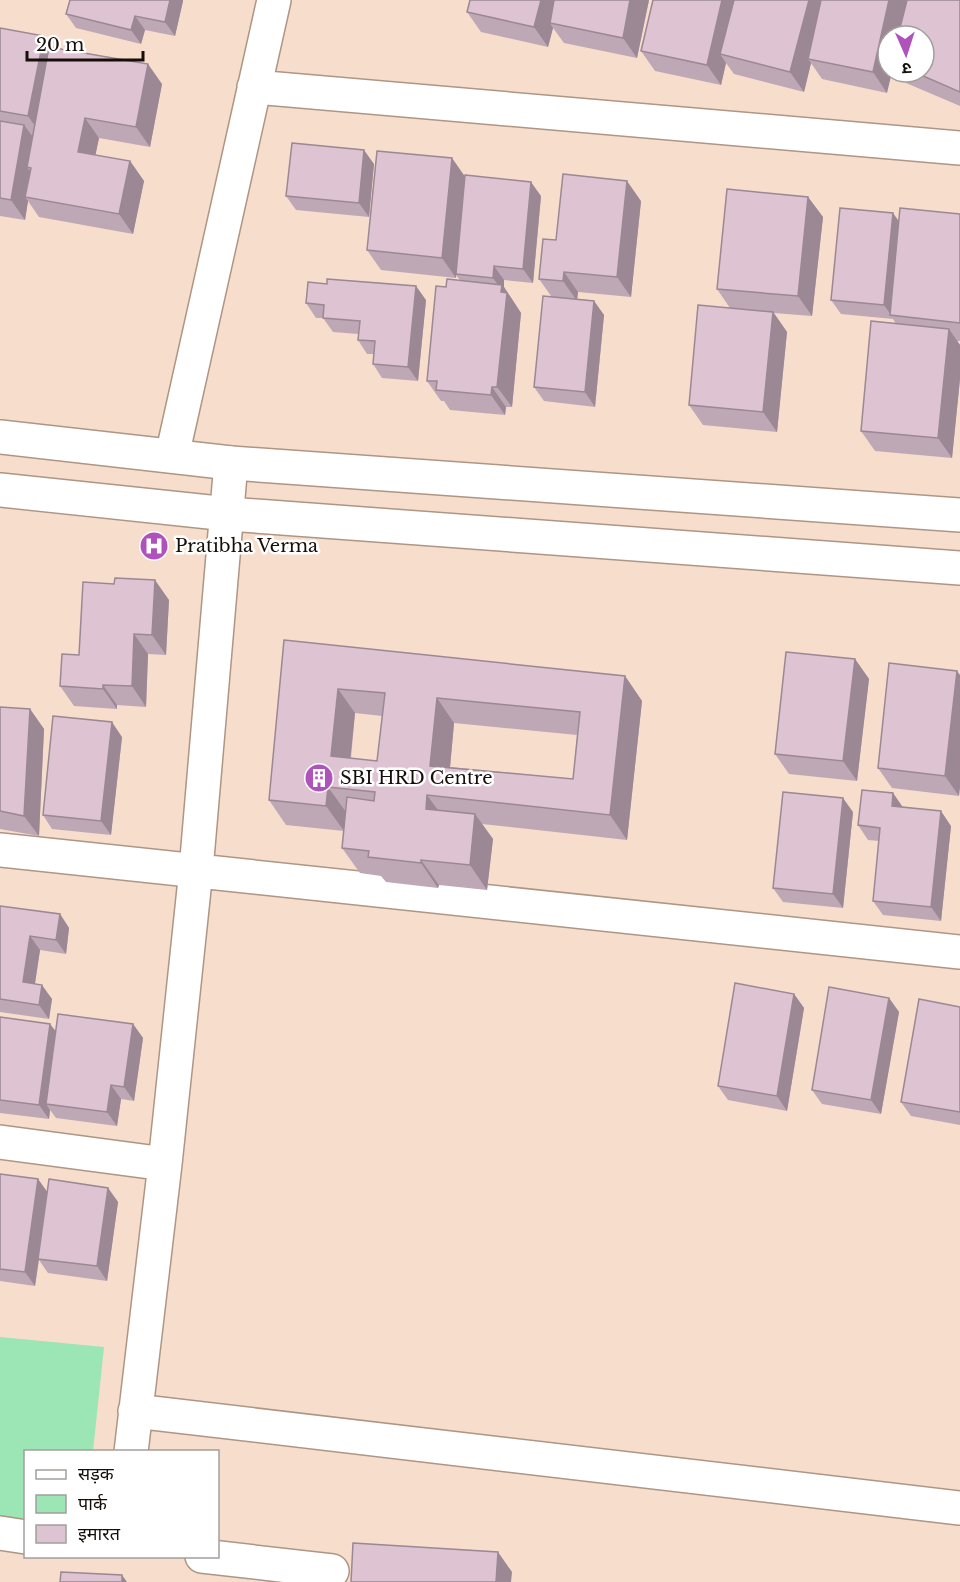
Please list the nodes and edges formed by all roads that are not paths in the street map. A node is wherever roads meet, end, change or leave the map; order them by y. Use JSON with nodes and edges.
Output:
{"nodes":[{"id":1,"x":273,"y":0,"type":"edge"},
{"id":2,"x":254,"y":87,"type":"junction"},
{"id":3,"x":960,"y":148,"type":"edge"},
{"id":4,"x":0,"y":437,"type":"edge"},
{"id":5,"x":172,"y":456,"type":"junction"},
{"id":6,"x":231,"y":463,"type":"junction"},
{"id":7,"x":0,"y":490,"type":"edge"},
{"id":8,"x":228,"y":514,"type":"junction"},
{"id":9,"x":960,"y":515,"type":"edge"},
{"id":10,"x":960,"y":568,"type":"edge"},
{"id":11,"x":0,"y":849,"type":"edge"},
{"id":12,"x":196,"y":870,"type":"junction"},
{"id":13,"x":960,"y":952,"type":"edge"},
{"id":14,"x":0,"y":1142,"type":"edge"},
{"id":15,"x":165,"y":1164,"type":"junction"},
{"id":16,"x":135,"y":1412,"type":"junction"},
{"id":17,"x":132,"y":1450,"type":"edge"},
{"id":18,"x":960,"y":1508,"type":"edge"},
{"id":19,"x":0,"y":1533,"type":"edge"},
{"id":20,"x":24,"y":1537,"type":"edge"},
{"id":21,"x":211,"y":1558,"type":"edge"},
{"id":22,"x":332,"y":1571,"type":"dead end"}],
"edges":[{"from":1,"to":2,"type":"street"},
{"from":2,"to":3,"type":"street"},
{"from":2,"to":5,"type":"street"},
{"from":4,"to":5,"type":"street"},
{"from":5,"to":6,"type":"street"},
{"from":6,"to":8,"type":"street"},
{"from":6,"to":9,"type":"street"},
{"from":7,"to":8,"type":"street"},
{"from":8,"to":10,"type":"street"},
{"from":8,"to":12,"type":"street"},
{"from":11,"to":12,"type":"street"},
{"from":12,"to":13,"type":"street"},
{"from":12,"to":15,"type":"street"},
{"from":14,"to":15,"type":"street"},
{"from":15,"to":16,"type":"street"},
{"from":16,"to":17,"type":"street"},
{"from":16,"to":18,"type":"street"},
{"from":19,"to":20,"type":"street"},
{"from":21,"to":22,"type":"street"}]}
